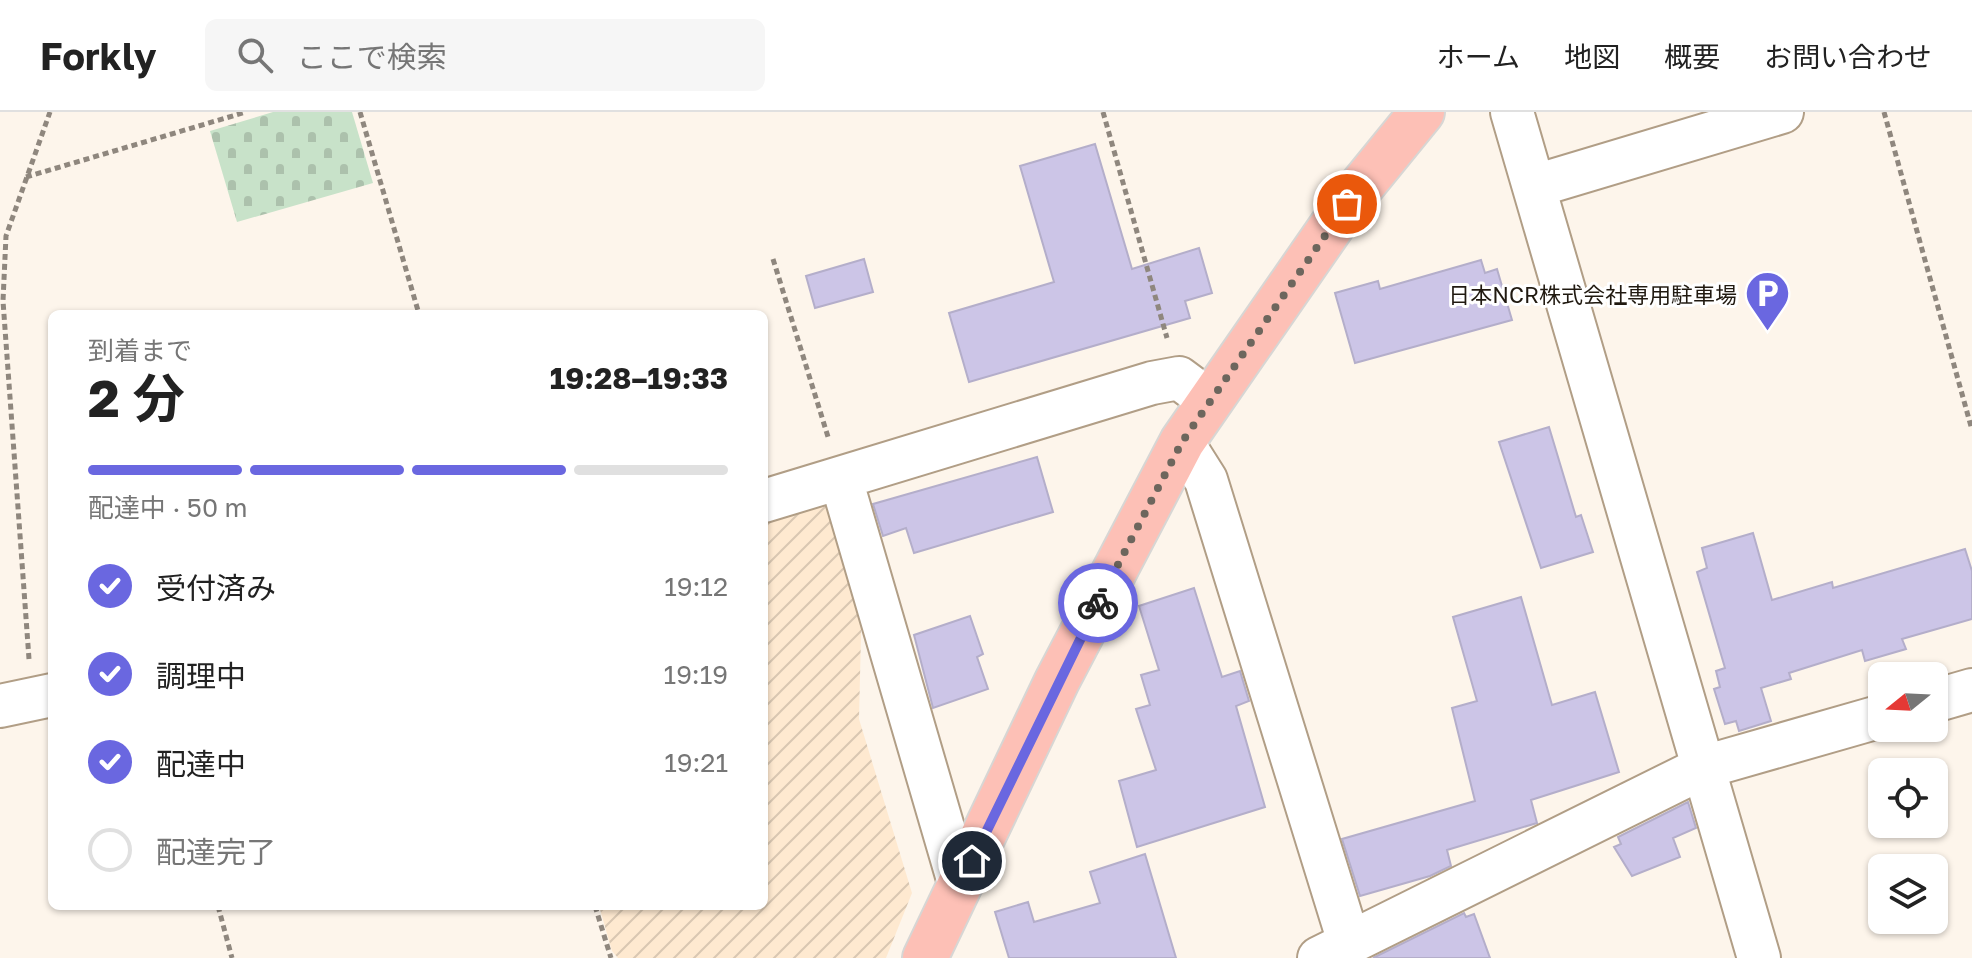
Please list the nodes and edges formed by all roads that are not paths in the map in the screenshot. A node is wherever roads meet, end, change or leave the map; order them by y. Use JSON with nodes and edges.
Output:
{"nodes":[{"id":1,"x":1422,"y":112,"type":"edge"},
{"id":2,"x":1512,"y":112,"type":"edge"},
{"id":3,"x":1782,"y":112,"type":"edge"},
{"id":4,"x":1535,"y":186,"type":"junction"},
{"id":5,"x":1194,"y":390,"type":"junction"},
{"id":6,"x":1182,"y":442,"type":"junction"},
{"id":7,"x":841,"y":479,"type":"junction"},
{"id":8,"x":768,"y":500,"type":"edge"},
{"id":9,"x":1972,"y":690,"type":"edge"},
{"id":10,"x":1948,"y":697,"type":"edge"},
{"id":11,"x":1868,"y":720,"type":"edge"},
{"id":12,"x":1704,"y":767,"type":"junction"},
{"id":13,"x":960,"y":886,"type":"junction"},
{"id":14,"x":1334,"y":950,"type":"edge"},
{"id":15,"x":925,"y":958,"type":"edge"},
{"id":16,"x":1759,"y":958,"type":"edge"}],
"edges":[{"from":1,"to":5,"type":"main road"},
{"from":2,"to":4,"type":"street"},
{"from":3,"to":4,"type":"street"},
{"from":4,"to":12,"type":"street"},
{"from":5,"to":6,"type":"main road"},
{"from":5,"to":7,"type":"street"},
{"from":6,"to":13,"type":"main road"},
{"from":6,"to":14,"type":"street"},
{"from":7,"to":8,"type":"street"},
{"from":7,"to":13,"type":"street"},
{"from":9,"to":10,"type":"street"},
{"from":11,"to":12,"type":"street"},
{"from":12,"to":14,"type":"street"},
{"from":12,"to":16,"type":"street"},
{"from":13,"to":15,"type":"main road"}]}
